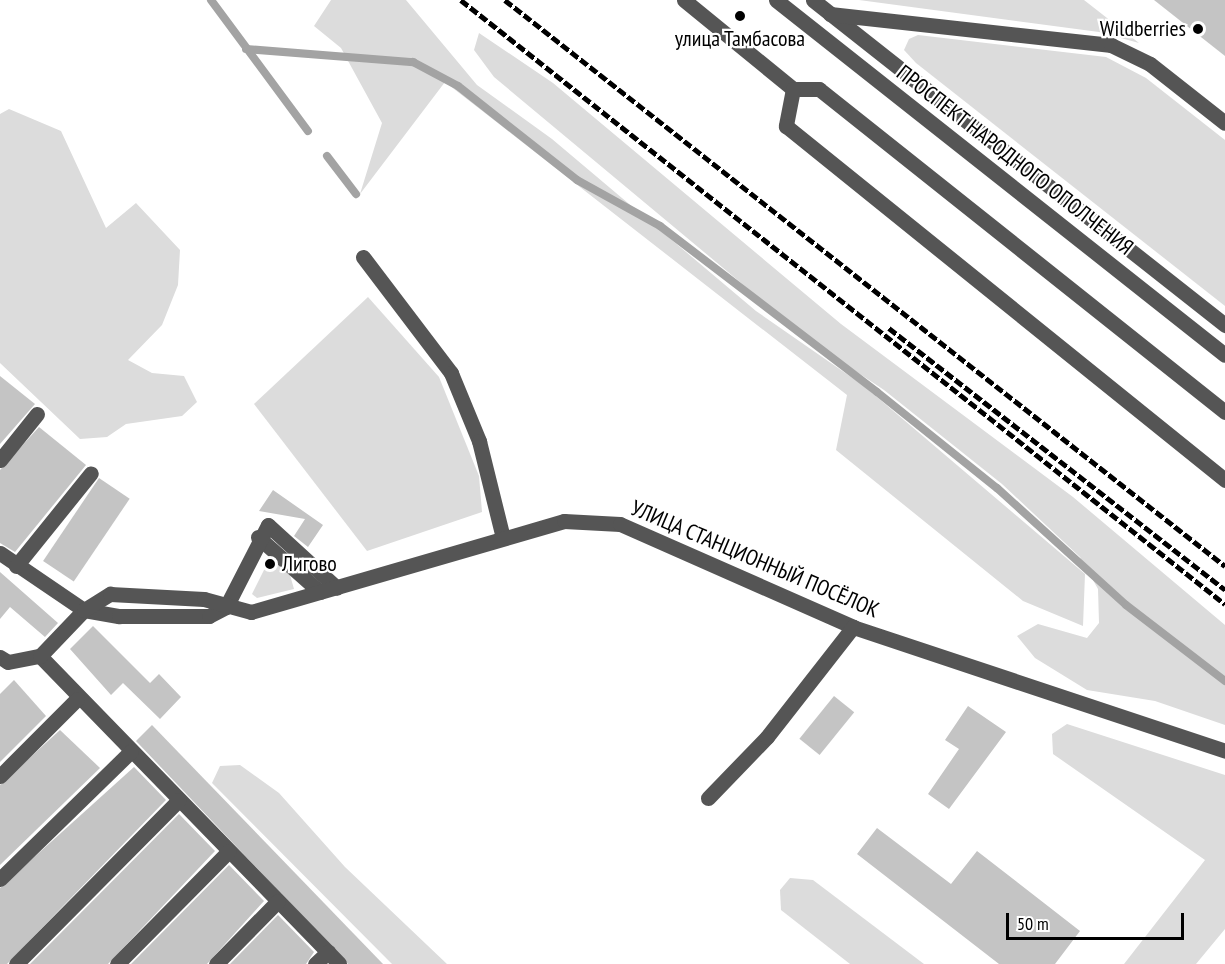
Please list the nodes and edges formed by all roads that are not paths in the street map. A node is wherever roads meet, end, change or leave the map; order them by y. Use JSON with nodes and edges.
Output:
{"nodes":[{"id":1,"x":684,"y":0,"type":"edge"},
{"id":2,"x":776,"y":0,"type":"edge"},
{"id":3,"x":813,"y":0,"type":"edge"},
{"id":4,"x":830,"y":14,"type":"junction"},
{"id":5,"x":794,"y":90,"type":"junction"},
{"id":6,"x":1222,"y":115,"type":"edge"},
{"id":7,"x":363,"y":257,"type":"dead end"},
{"id":8,"x":1225,"y":325,"type":"edge"},
{"id":9,"x":1225,"y":355,"type":"edge"},
{"id":10,"x":1225,"y":412,"type":"edge"},
{"id":11,"x":37,"y":414,"type":"dead end"},
{"id":12,"x":0,"y":460,"type":"edge"},
{"id":13,"x":91,"y":473,"type":"dead end"},
{"id":14,"x":1225,"y":480,"type":"edge"},
{"id":15,"x":258,"y":537,"type":"junction"},
{"id":16,"x":503,"y":538,"type":"junction"},
{"id":17,"x":0,"y":553,"type":"edge"},
{"id":18,"x":16,"y":566,"type":"junction"},
{"id":19,"x":337,"y":588,"type":"junction"},
{"id":20,"x":320,"y":592,"type":"junction"},
{"id":21,"x":226,"y":607,"type":"junction"},
{"id":22,"x":84,"y":610,"type":"junction"},
{"id":23,"x":853,"y":627,"type":"junction"},
{"id":24,"x":40,"y":656,"type":"junction"},
{"id":25,"x":2,"y":663,"type":"edge"},
{"id":26,"x":77,"y":699,"type":"junction"},
{"id":27,"x":131,"y":751,"type":"junction"},
{"id":28,"x":1225,"y":752,"type":"edge"},
{"id":29,"x":0,"y":776,"type":"edge"},
{"id":30,"x":708,"y":798,"type":"dead end"},
{"id":31,"x":179,"y":800,"type":"junction"},
{"id":32,"x":229,"y":851,"type":"junction"},
{"id":33,"x":0,"y":879,"type":"edge"},
{"id":34,"x":278,"y":901,"type":"junction"},
{"id":35,"x":328,"y":952,"type":"junction"},
{"id":36,"x":16,"y":964,"type":"edge"},
{"id":37,"x":117,"y":964,"type":"edge"},
{"id":38,"x":216,"y":964,"type":"edge"},
{"id":39,"x":315,"y":964,"type":"edge"},
{"id":40,"x":339,"y":964,"type":"edge"}],
"edges":[{"from":1,"to":5,"type":"street"},
{"from":2,"to":9,"type":"street","name":"ПРОСПЕКТ НАРОДНОГО ОПОЛЧЕНИЯ"},
{"from":3,"to":4,"type":"street","name":"ПРОСПЕКТ НАРОДНОГО ОПОЛЧЕНИЯ"},
{"from":4,"to":6,"type":"street"},
{"from":4,"to":8,"type":"street","name":"ПРОСПЕКТ НАРОДНОГО ОПОЛЧЕНИЯ"},
{"from":5,"to":10,"type":"street"},
{"from":5,"to":14,"type":"street"},
{"from":7,"to":16,"type":"street"},
{"from":11,"to":12,"type":"street"},
{"from":13,"to":18,"type":"street"},
{"from":15,"to":19,"type":"street"},
{"from":15,"to":20,"type":"street"},
{"from":15,"to":21,"type":"street"},
{"from":16,"to":19,"type":"street","name":"УЛИЦА СТАНЦИОННЫЙ ПОСЁЛОК"},
{"from":16,"to":23,"type":"street","name":"УЛИЦА СТАНЦИОННЫЙ ПОСЁЛОК"},
{"from":17,"to":18,"type":"street"},
{"from":18,"to":22,"type":"street"},
{"from":19,"to":20,"type":"street","name":"УЛИЦА СТАНЦИОННЫЙ ПОСЁЛОК"},
{"from":20,"to":21,"type":"street","name":"УЛИЦА СТАНЦИОННЫЙ ПОСЁЛОК"},
{"from":21,"to":22,"type":"street"},
{"from":21,"to":22,"type":"street","name":"УЛИЦА СТАНЦИОННЫЙ ПОСЁЛОК"},
{"from":22,"to":24,"type":"street","name":"УЛИЦА СТАНЦИОННЫЙ ПОСЁЛОК"},
{"from":23,"to":28,"type":"street","name":"УЛИЦА СТАНЦИОННЫЙ ПОСЁЛОК"},
{"from":23,"to":30,"type":"street"},
{"from":24,"to":25,"type":"street"},
{"from":24,"to":26,"type":"street"},
{"from":26,"to":27,"type":"street"},
{"from":26,"to":29,"type":"street"},
{"from":27,"to":31,"type":"street"},
{"from":27,"to":33,"type":"street"},
{"from":31,"to":32,"type":"street"},
{"from":31,"to":36,"type":"street"},
{"from":32,"to":34,"type":"street"},
{"from":32,"to":37,"type":"street"},
{"from":34,"to":35,"type":"street"},
{"from":34,"to":38,"type":"street"},
{"from":35,"to":39,"type":"street"},
{"from":35,"to":40,"type":"street"}]}
